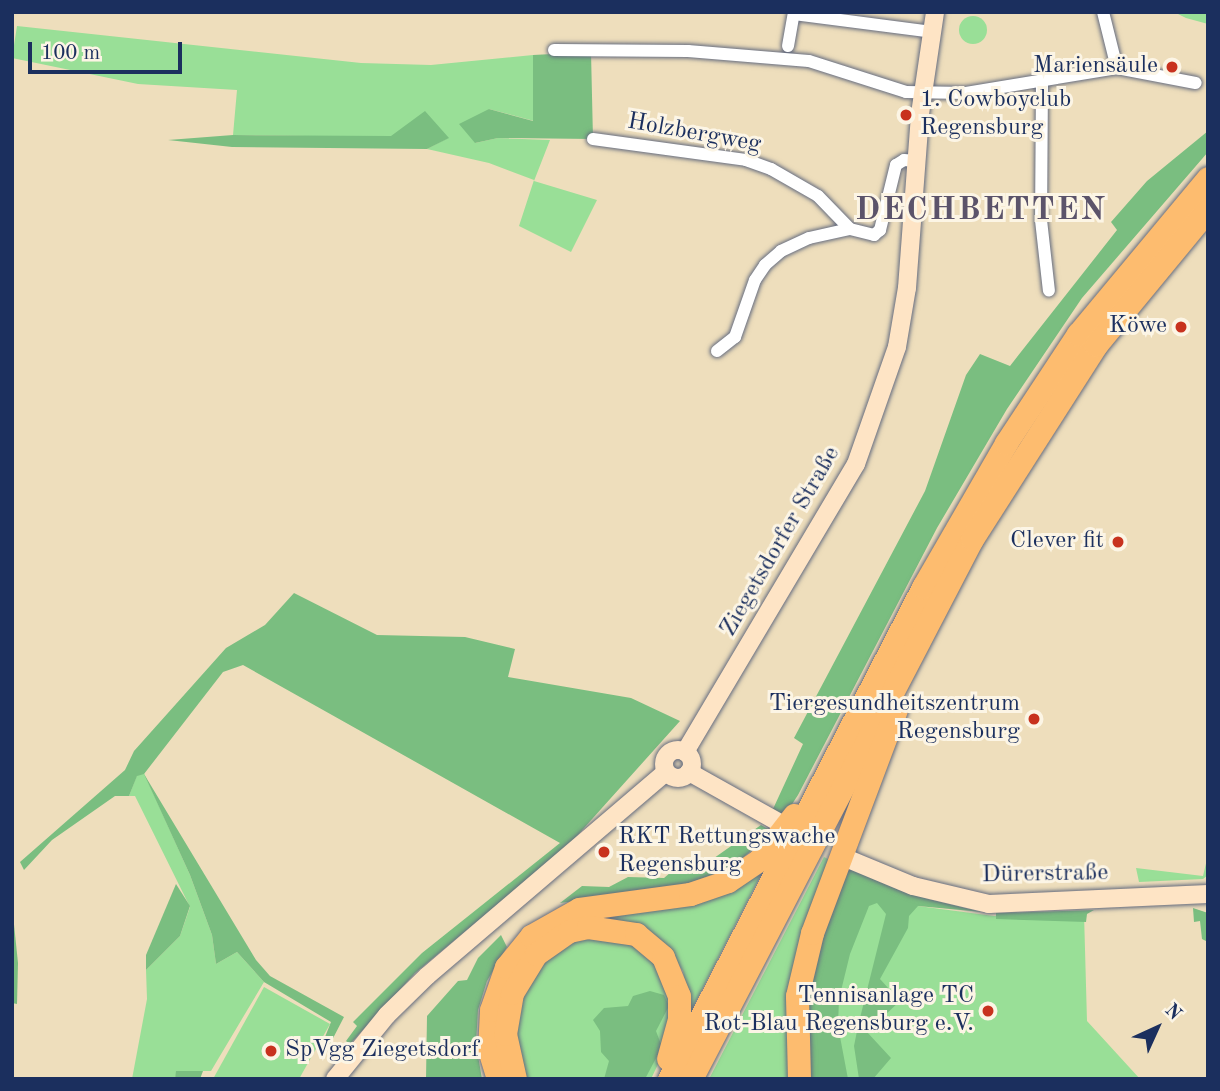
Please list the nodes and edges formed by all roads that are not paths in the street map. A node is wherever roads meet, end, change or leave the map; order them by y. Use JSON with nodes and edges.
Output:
{"nodes":[{"id":1,"x":935,"y":12,"type":"edge"},
{"id":2,"x":1103,"y":12,"type":"edge"},
{"id":3,"x":794,"y":13,"type":"edge"},
{"id":4,"x":932,"y":33,"type":"junction"},
{"id":5,"x":788,"y":46,"type":"dead end"},
{"id":6,"x":554,"y":50,"type":"dead end"},
{"id":7,"x":1117,"y":68,"type":"junction"},
{"id":8,"x":1042,"y":82,"type":"junction"},
{"id":9,"x":1196,"y":83,"type":"dead end"},
{"id":10,"x":924,"y":92,"type":"junction"},
{"id":11,"x":593,"y":139,"type":"dead end"},
{"id":12,"x":916,"y":161,"type":"junction"},
{"id":13,"x":1208,"y":178,"type":"edge"},
{"id":14,"x":1208,"y":209,"type":"edge"},
{"id":15,"x":1208,"y":226,"type":"edge"},
{"id":16,"x":850,"y":229,"type":"junction"},
{"id":17,"x":1184,"y":235,"type":"junction"},
{"id":18,"x":1049,"y":291,"type":"dead end"},
{"id":19,"x":717,"y":351,"type":"dead end"},
{"id":20,"x":942,"y":594,"type":"junction"},
{"id":21,"x":685,"y":752,"type":"junction"},
{"id":22,"x":666,"y":772,"type":"junction"},
{"id":23,"x":690,"y":772,"type":"junction"},
{"id":24,"x":821,"y":783,"type":"junction"},
{"id":25,"x":780,"y":823,"type":"dead end"},
{"id":26,"x":849,"y":859,"type":"dead end"},
{"id":27,"x":1208,"y":894,"type":"edge"},
{"id":28,"x":335,"y":1079,"type":"edge"},
{"id":29,"x":498,"y":1079,"type":"edge"},
{"id":30,"x":514,"y":1079,"type":"edge"},
{"id":31,"x":659,"y":1079,"type":"edge"},
{"id":32,"x":668,"y":1079,"type":"edge"},
{"id":33,"x":691,"y":1079,"type":"edge"},
{"id":34,"x":799,"y":1079,"type":"edge"}],
"edges":[{"from":1,"to":4,"type":"street","name":"Ziegetsdorfer Straße"},
{"from":2,"to":7,"type":"street"},
{"from":3,"to":4,"type":"street"},
{"from":3,"to":5,"type":"street"},
{"from":4,"to":10,"type":"street","name":"Ziegetsdorfer Straße"},
{"from":6,"to":10,"type":"street"},
{"from":7,"to":8,"type":"street"},
{"from":7,"to":9,"type":"street"},
{"from":8,"to":10,"type":"street"},
{"from":8,"to":18,"type":"street"},
{"from":10,"to":12,"type":"street","name":"Ziegetsdorfer Straße"},
{"from":11,"to":16,"type":"street","name":"Holzbergweg"},
{"from":12,"to":16,"type":"street"},
{"from":12,"to":21,"type":"street","name":"Ziegetsdorfer Straße"},
{"from":13,"to":24,"type":"highway"},
{"from":14,"to":17,"type":"highway"},
{"from":15,"to":17,"type":"highway"},
{"from":16,"to":19,"type":"street"},
{"from":17,"to":20,"type":"highway"},
{"from":20,"to":33,"type":"highway"},
{"from":20,"to":34,"type":"highway"},
{"from":21,"to":22,"type":"street"},
{"from":21,"to":23,"type":"street"},
{"from":22,"to":23,"type":"street"},
{"from":22,"to":28,"type":"street"},
{"from":23,"to":25,"type":"street"},
{"from":24,"to":29,"type":"highway"},
{"from":24,"to":32,"type":"highway"},
{"from":26,"to":27,"type":"street","name":"Dürerstraße"},
{"from":30,"to":31,"type":"highway"}]}
